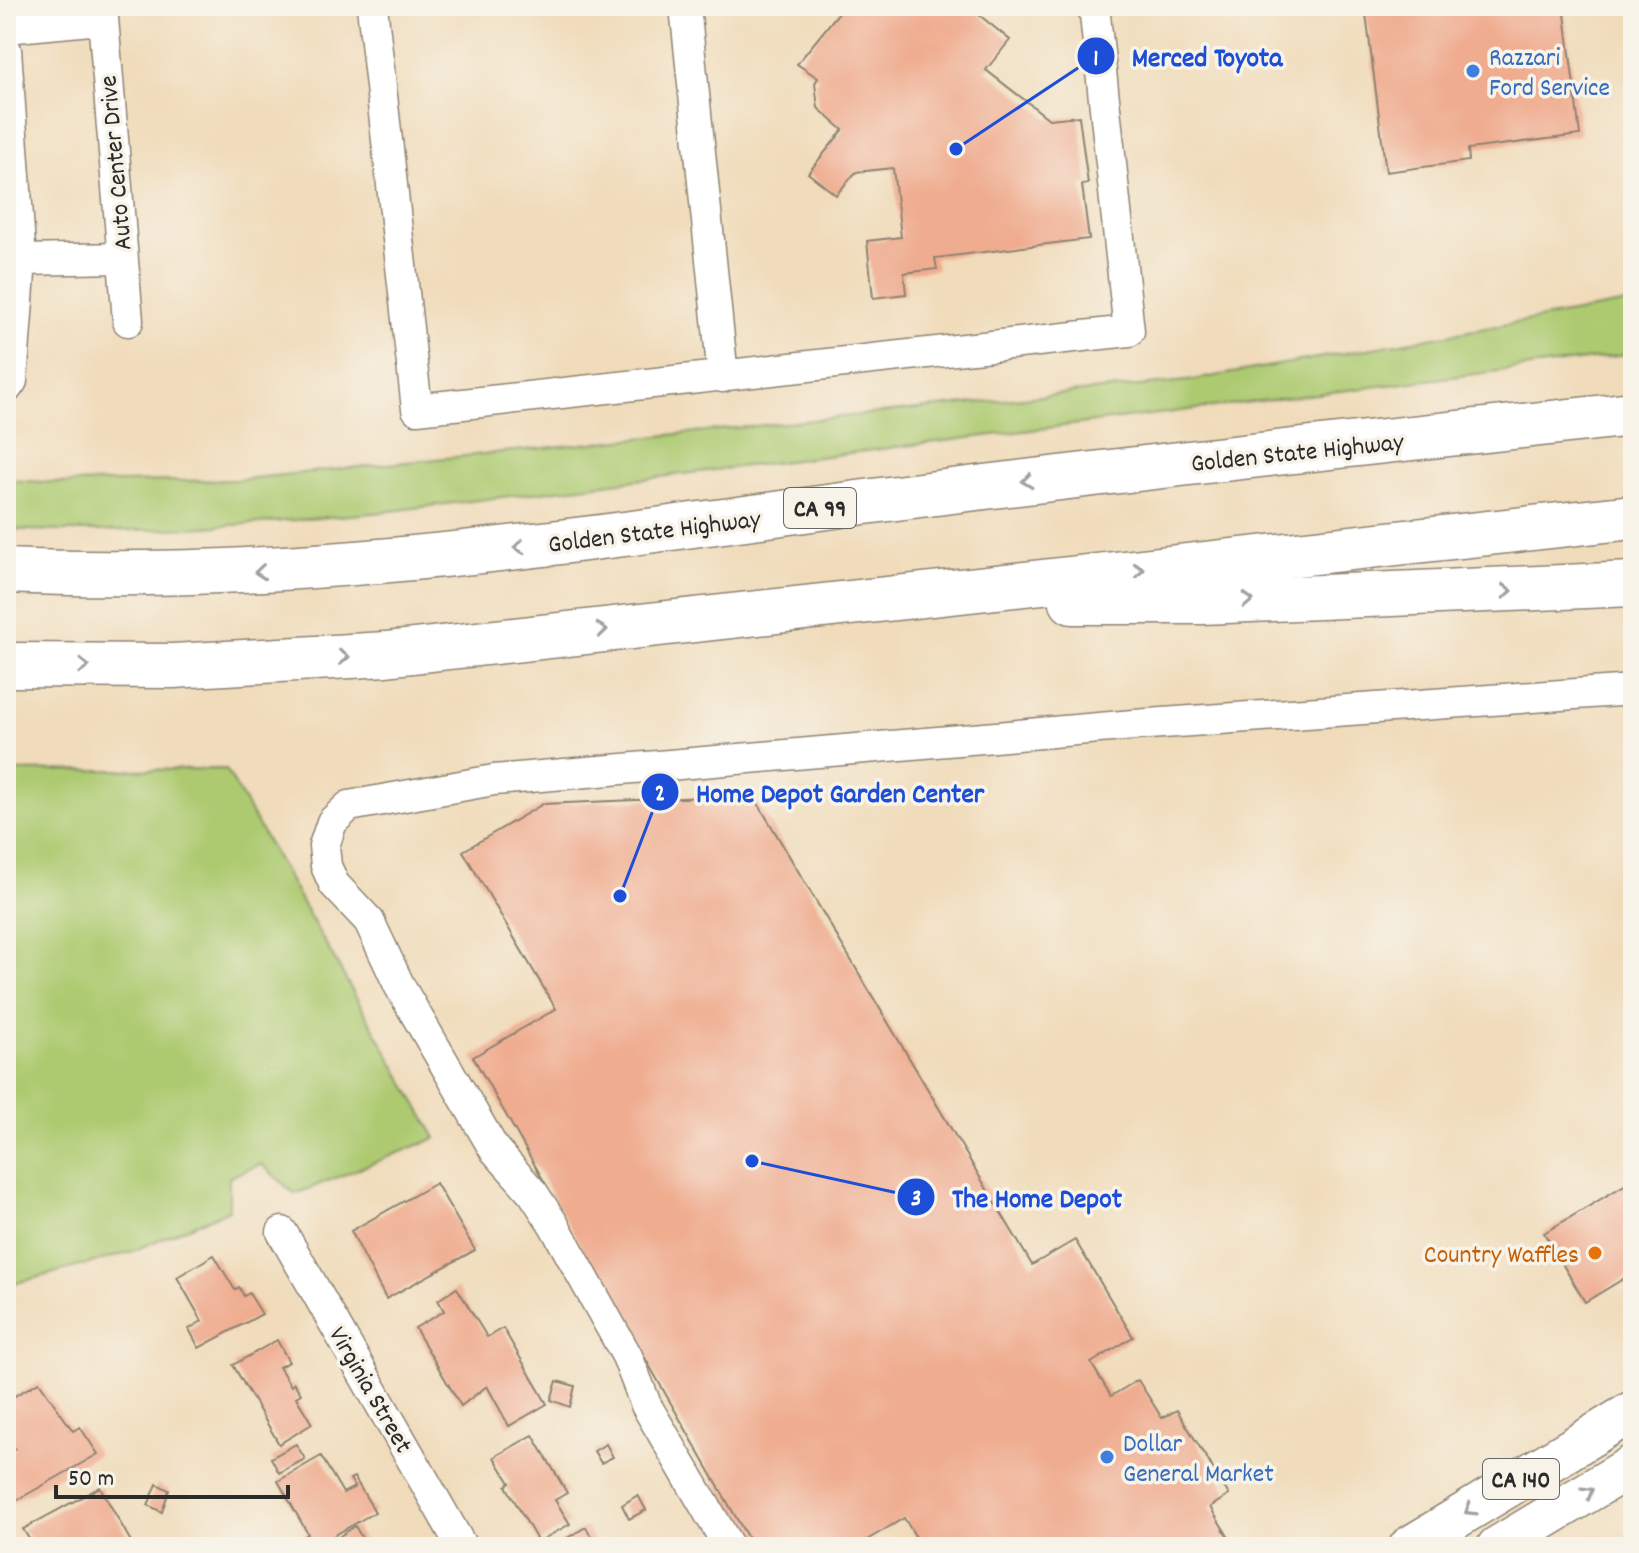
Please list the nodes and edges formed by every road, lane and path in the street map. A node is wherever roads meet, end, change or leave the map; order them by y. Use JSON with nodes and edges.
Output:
{"nodes":[{"id":1,"x":372,"y":6,"type":"edge"},
{"id":2,"x":685,"y":6,"type":"edge"},
{"id":3,"x":1094,"y":6,"type":"edge"},
{"id":4,"x":101,"y":12,"type":"edge"},
{"id":5,"x":6,"y":28,"type":"edge"},
{"id":6,"x":6,"y":50,"type":"edge"},
{"id":7,"x":122,"y":258,"type":"junction"},
{"id":8,"x":21,"y":260,"type":"junction"},
{"id":9,"x":128,"y":321,"type":"dead end"},
{"id":10,"x":723,"y":377,"type":"junction"},
{"id":11,"x":1633,"y":384,"type":"edge"},
{"id":12,"x":6,"y":389,"type":"edge"},
{"id":13,"x":1633,"y":414,"type":"edge"},
{"id":14,"x":1072,"y":475,"type":"junction"},
{"id":15,"x":1633,"y":517,"type":"edge"},
{"id":16,"x":6,"y":571,"type":"edge"},
{"id":17,"x":1633,"y":584,"type":"edge"},
{"id":18,"x":834,"y":603,"type":"junction"},
{"id":19,"x":6,"y":665,"type":"edge"},
{"id":20,"x":1633,"y":690,"type":"edge"},
{"id":21,"x":282,"y":1232,"type":"dead end"},
{"id":22,"x":1633,"y":1411,"type":"edge"},
{"id":23,"x":1633,"y":1465,"type":"edge"},
{"id":24,"x":462,"y":1547,"type":"edge"},
{"id":25,"x":729,"y":1547,"type":"edge"},
{"id":26,"x":1409,"y":1547,"type":"edge"},
{"id":27,"x":1497,"y":1547,"type":"edge"}],
"edges":[{"from":1,"to":10,"type":"street"},
{"from":2,"to":10,"type":"street"},
{"from":3,"to":10,"type":"street"},
{"from":4,"to":5,"type":"street"},
{"from":4,"to":7,"type":"street","name":"Auto Center Drive"},
{"from":6,"to":8,"type":"street"},
{"from":7,"to":8,"type":"street"},
{"from":7,"to":9,"type":"street","name":"Auto Center Drive"},
{"from":8,"to":12,"type":"street"},
{"from":11,"to":14,"type":"highway"},
{"from":13,"to":14,"type":"highway","name":"Golden State Highway","number":"CA 99"},
{"from":14,"to":16,"type":"highway","name":"Golden State Highway","number":"CA 99","one_way":true},
{"from":18,"to":15,"type":"highway","one_way":true},
{"from":18,"to":17,"type":"highway","one_way":true},
{"from":19,"to":18,"type":"highway","one_way":true},
{"from":20,"to":25,"type":"street"},
{"from":21,"to":24,"type":"street","name":"Virginia Street"},
{"from":22,"to":26,"type":"main road","number":"CA 140","one_way":true},
{"from":27,"to":23,"type":"main road","number":"CA 140","one_way":true}]}
